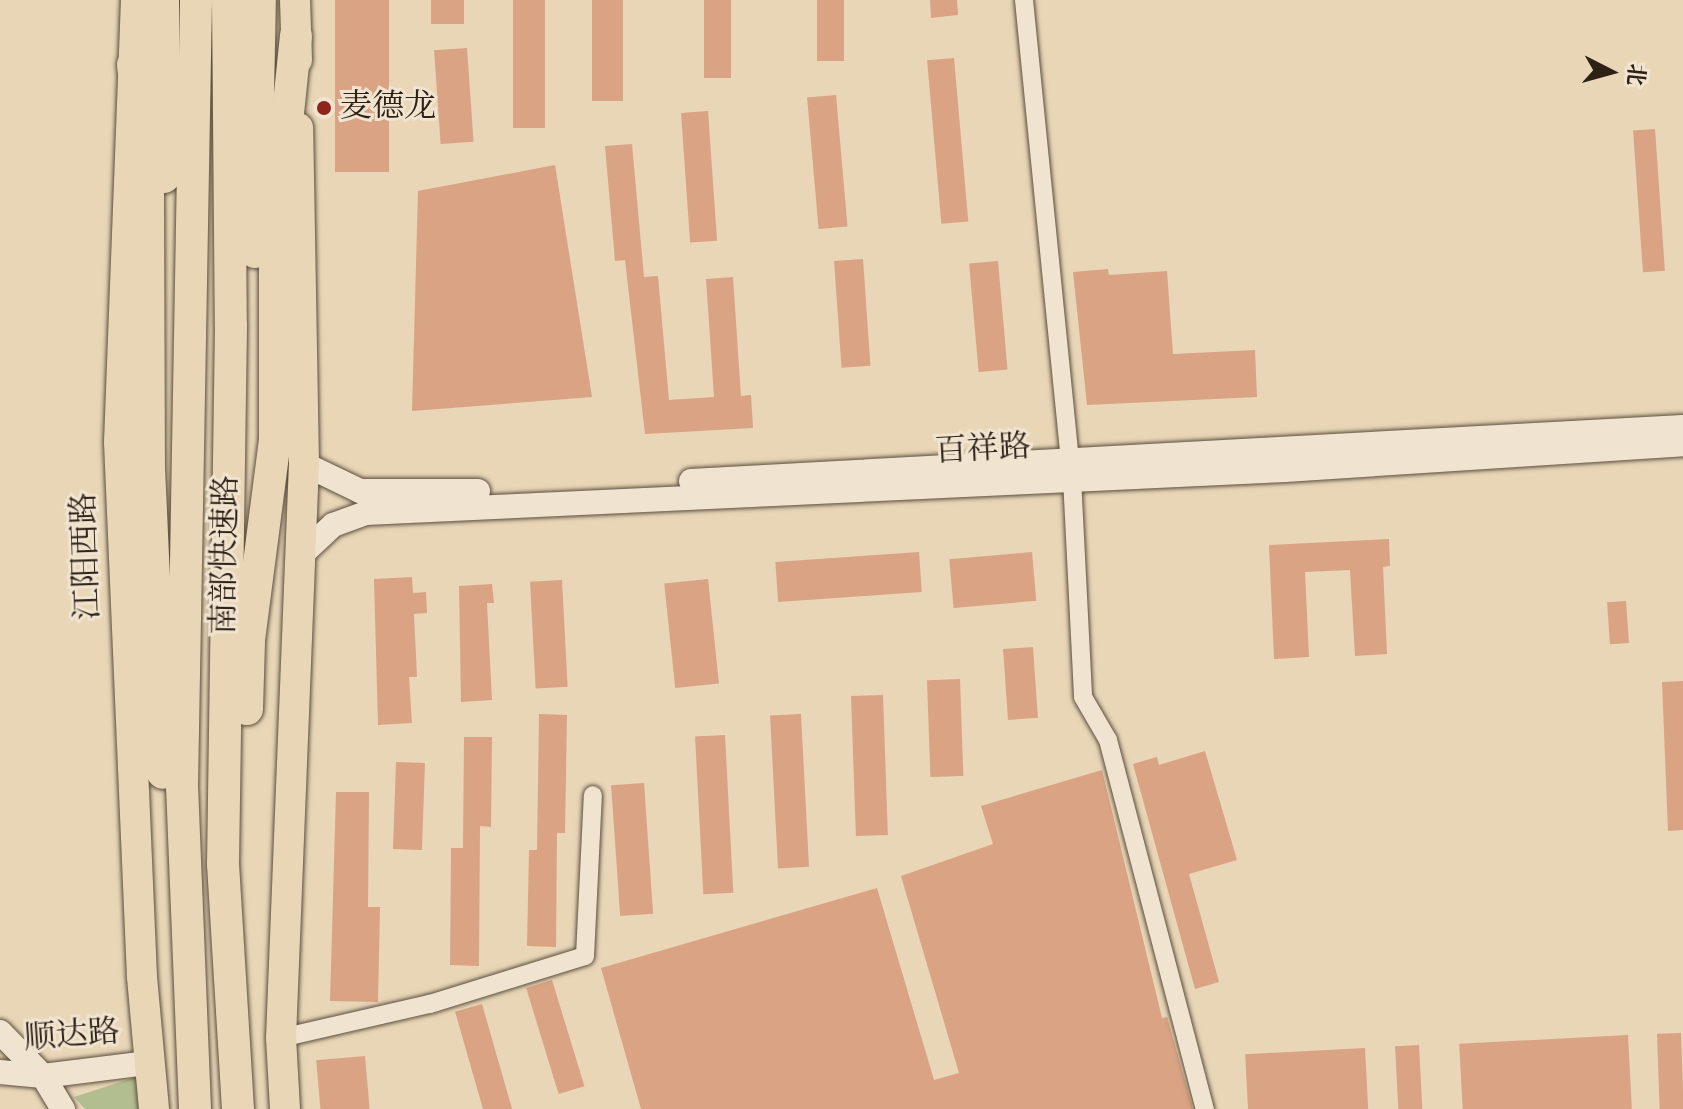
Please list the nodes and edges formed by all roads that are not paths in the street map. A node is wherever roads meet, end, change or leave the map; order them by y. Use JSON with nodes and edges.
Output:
{"nodes":[{"id":1,"x":136,"y":0,"type":"edge"},
{"id":2,"x":163,"y":0,"type":"edge"},
{"id":3,"x":196,"y":0,"type":"edge"},
{"id":4,"x":228,"y":0,"type":"edge"},
{"id":5,"x":257,"y":0,"type":"edge"},
{"id":6,"x":295,"y":0,"type":"edge"},
{"id":7,"x":1024,"y":0,"type":"edge"},
{"id":8,"x":296,"y":36,"type":"junction"},
{"id":9,"x":133,"y":65,"type":"junction"},
{"id":10,"x":178,"y":323,"type":"junction"},
{"id":11,"x":1683,"y":427,"type":"edge"},
{"id":12,"x":1683,"y":444,"type":"edge"},
{"id":13,"x":304,"y":464,"type":"junction"},
{"id":14,"x":1069,"y":469,"type":"junction"},
{"id":15,"x":300,"y":556,"type":"junction"},
{"id":16,"x":249,"y":640,"type":"junction"},
{"id":17,"x":157,"y":660,"type":"junction"},
{"id":18,"x":593,"y":795,"type":"dead end"},
{"id":19,"x":0,"y":1032,"type":"edge"},
{"id":20,"x":281,"y":1038,"type":"junction"},
{"id":21,"x":191,"y":1055,"type":"junction"},
{"id":22,"x":233,"y":1056,"type":"junction"},
{"id":23,"x":148,"y":1063,"type":"junction"},
{"id":24,"x":0,"y":1072,"type":"edge"},
{"id":25,"x":43,"y":1076,"type":"junction"},
{"id":26,"x":63,"y":1109,"type":"edge"},
{"id":27,"x":154,"y":1109,"type":"edge"},
{"id":28,"x":195,"y":1109,"type":"edge"},
{"id":29,"x":238,"y":1109,"type":"edge"},
{"id":30,"x":285,"y":1109,"type":"edge"},
{"id":31,"x":1205,"y":1109,"type":"edge"}],
"edges":[{"from":1,"to":9,"type":"main road","name":"江阳西路"},
{"from":2,"to":10,"type":"highway"},
{"from":3,"to":10,"type":"highway","name":"南部快速路"},
{"from":4,"to":22,"type":"highway","name":"南部快速路"},
{"from":5,"to":16,"type":"highway"},
{"from":6,"to":8,"type":"main road"},
{"from":7,"to":14,"type":"street"},
{"from":8,"to":13,"type":"main road"},
{"from":8,"to":16,"type":"highway"},
{"from":9,"to":17,"type":"highway"},
{"from":9,"to":23,"type":"main road","name":"江阳西路"},
{"from":10,"to":17,"type":"highway"},
{"from":10,"to":21,"type":"highway","name":"南部快速路"},
{"from":11,"to":14,"type":"street","name":"百祥路"},
{"from":12,"to":14,"type":"street","name":"百祥路"},
{"from":13,"to":14,"type":"street","name":"百祥路"},
{"from":13,"to":15,"type":"main road"},
{"from":14,"to":15,"type":"street","name":"百祥路"},
{"from":14,"to":31,"type":"street"},
{"from":15,"to":20,"type":"main road"},
{"from":16,"to":22,"type":"highway"},
{"from":17,"to":21,"type":"highway"},
{"from":18,"to":20,"type":"street"},
{"from":19,"to":25,"type":"street"},
{"from":20,"to":30,"type":"main road"},
{"from":21,"to":28,"type":"highway","name":"南部快速路"},
{"from":22,"to":29,"type":"highway","name":"南部快速路"},
{"from":23,"to":25,"type":"street","name":"顺达路"},
{"from":23,"to":27,"type":"main road","name":"江阳西路"},
{"from":24,"to":25,"type":"street","name":"顺达路"},
{"from":25,"to":26,"type":"street"}]}
